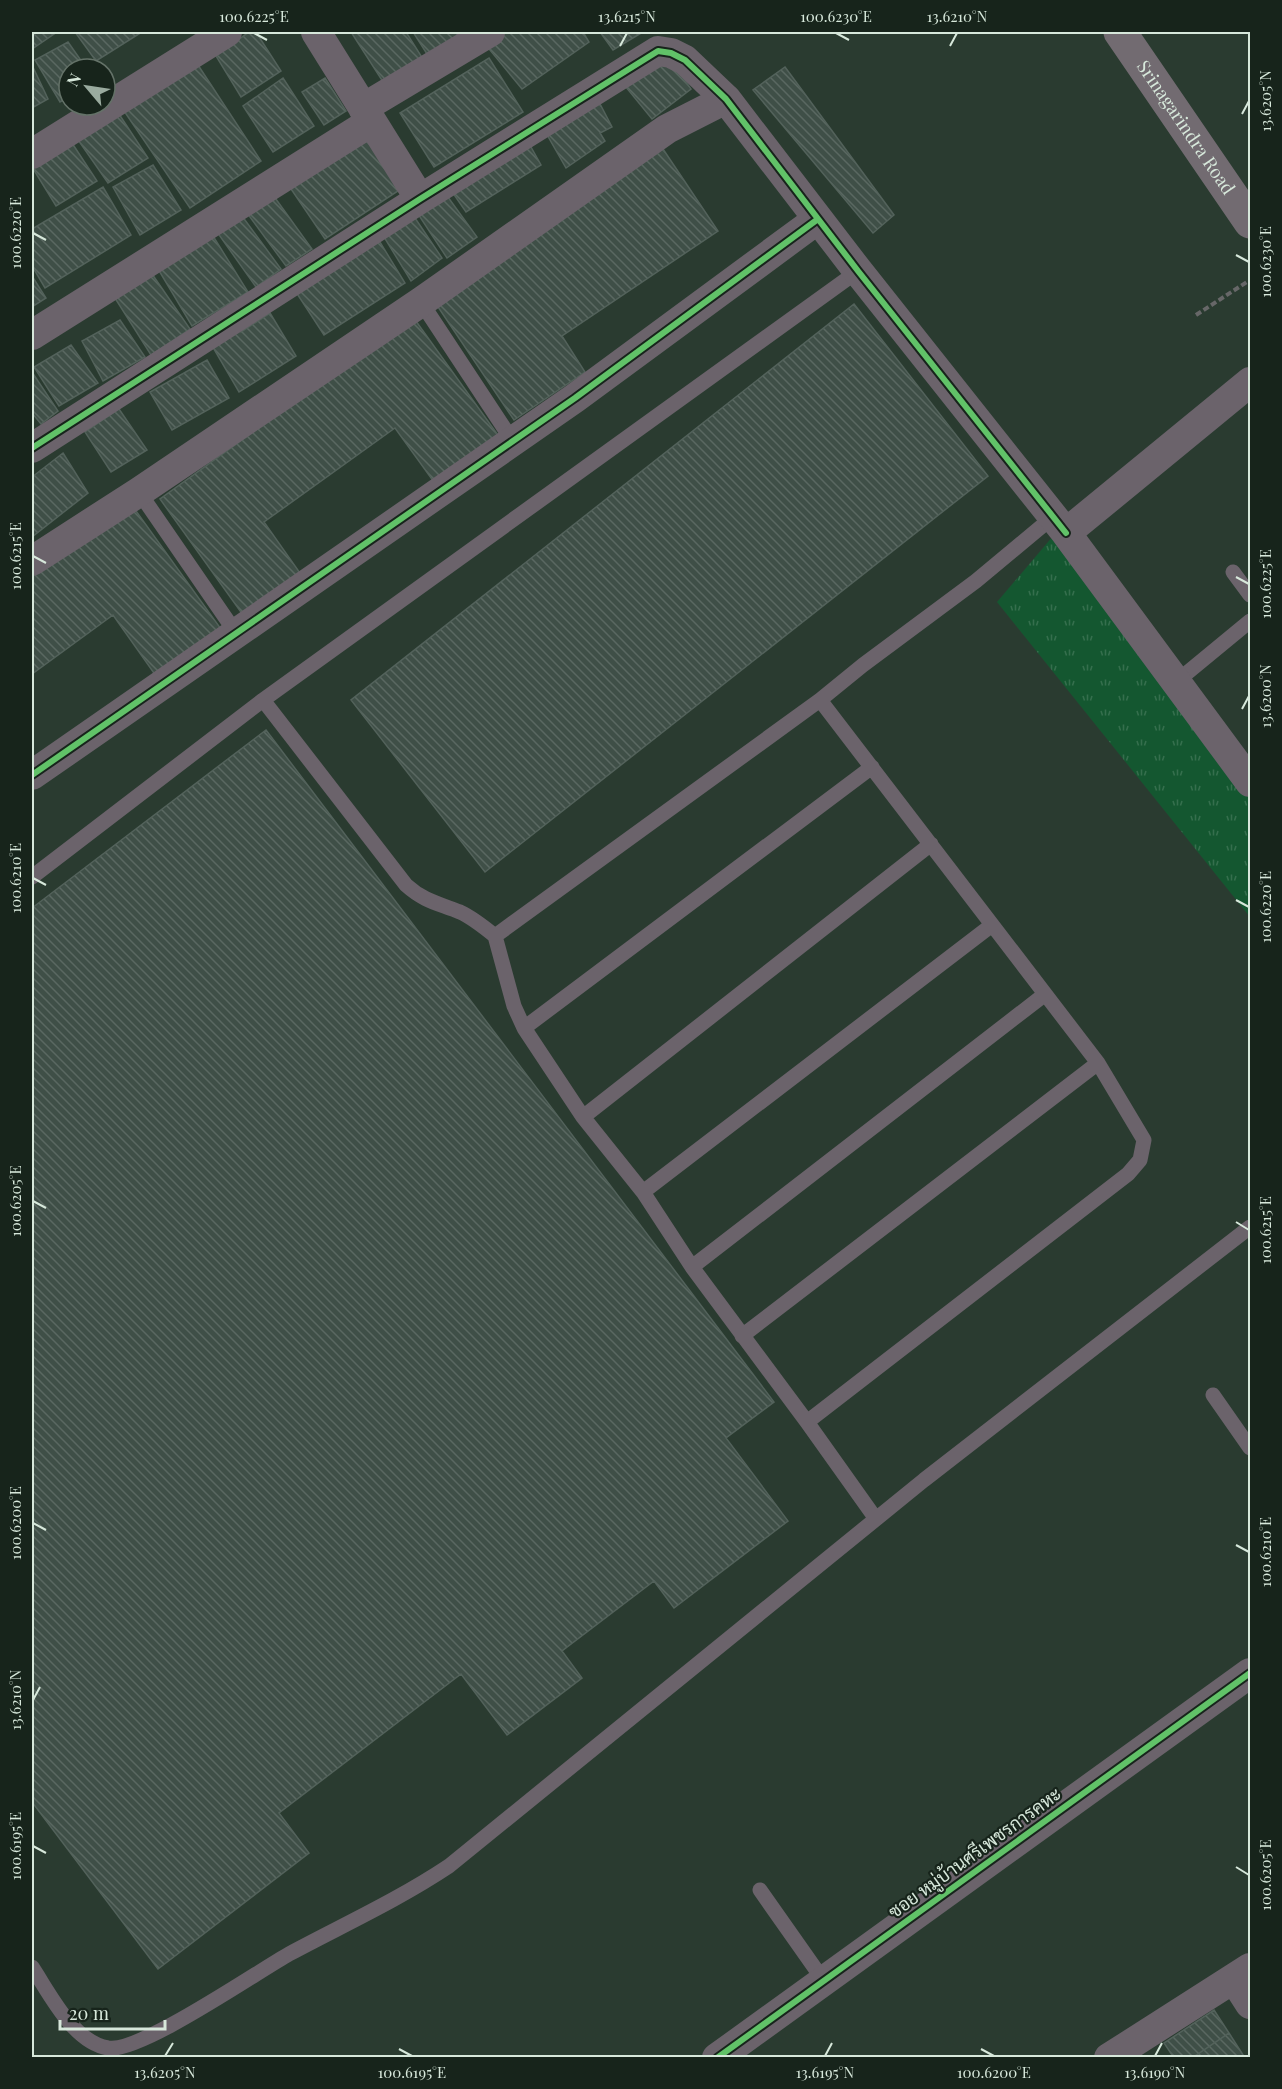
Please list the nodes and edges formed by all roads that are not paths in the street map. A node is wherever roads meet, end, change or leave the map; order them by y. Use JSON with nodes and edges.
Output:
{"nodes":[{"id":1,"x":227,"y":32,"type":"edge"},
{"id":2,"x":316,"y":32,"type":"edge"},
{"id":3,"x":490,"y":32,"type":"edge"},
{"id":4,"x":1120,"y":32,"type":"edge"},
{"id":5,"x":726,"y":99,"type":"junction"},
{"id":6,"x":367,"y":115,"type":"junction"},
{"id":7,"x":32,"y":154,"type":"edge"},
{"id":8,"x":420,"y":199,"type":"junction"},
{"id":9,"x":818,"y":219,"type":"junction"},
{"id":10,"x":1251,"y":222,"type":"edge"},
{"id":11,"x":858,"y":272,"type":"junction"},
{"id":12,"x":421,"y":302,"type":"junction"},
{"id":13,"x":32,"y":335,"type":"edge"},
{"id":14,"x":1251,"y":382,"type":"edge"},
{"id":15,"x":512,"y":440,"type":"junction"},
{"id":16,"x":32,"y":448,"type":"edge"},
{"id":17,"x":139,"y":492,"type":"junction"},
{"id":18,"x":1060,"y":525,"type":"junction"},
{"id":19,"x":32,"y":561,"type":"edge"},
{"id":20,"x":1233,"y":572,"type":"dead end"},
{"id":21,"x":1251,"y":595,"type":"edge"},
{"id":22,"x":1251,"y":621,"type":"edge"},
{"id":23,"x":236,"y":633,"type":"junction"},
{"id":24,"x":1176,"y":682,"type":"junction"},
{"id":25,"x":263,"y":700,"type":"junction"},
{"id":26,"x":820,"y":700,"type":"junction"},
{"id":27,"x":872,"y":767,"type":"junction"},
{"id":28,"x":32,"y":774,"type":"edge"},
{"id":29,"x":1248,"y":776,"type":"edge"},
{"id":30,"x":931,"y":844,"type":"junction"},
{"id":31,"x":32,"y":877,"type":"edge"},
{"id":32,"x":992,"y":925,"type":"junction"},
{"id":33,"x":495,"y":936,"type":"junction"},
{"id":34,"x":1044,"y":995,"type":"junction"},
{"id":35,"x":524,"y":1028,"type":"junction"},
{"id":36,"x":1098,"y":1063,"type":"junction"},
{"id":37,"x":584,"y":1118,"type":"junction"},
{"id":38,"x":643,"y":1192,"type":"junction"},
{"id":39,"x":1251,"y":1227,"type":"edge"},
{"id":40,"x":692,"y":1267,"type":"junction"},
{"id":41,"x":742,"y":1336,"type":"junction"},
{"id":42,"x":1213,"y":1395,"type":"dead end"},
{"id":43,"x":807,"y":1422,"type":"junction"},
{"id":44,"x":1251,"y":1448,"type":"edge"},
{"id":45,"x":876,"y":1520,"type":"junction"},
{"id":46,"x":1251,"y":1673,"type":"edge"},
{"id":47,"x":760,"y":1890,"type":"dead end"},
{"id":48,"x":32,"y":1967,"type":"edge"},
{"id":49,"x":1242,"y":1973,"type":"edge"},
{"id":50,"x":824,"y":1981,"type":"junction"},
{"id":51,"x":1251,"y":2004,"type":"edge"},
{"id":52,"x":717,"y":2058,"type":"edge"},
{"id":53,"x":1109,"y":2058,"type":"edge"}],
"edges":[{"from":1,"to":7,"type":"street"},
{"from":2,"to":6,"type":"street"},
{"from":3,"to":6,"type":"street"},
{"from":4,"to":10,"type":"main road","name":"Srinagarindra Road"},
{"from":5,"to":8,"type":"street"},
{"from":5,"to":9,"type":"street"},
{"from":5,"to":12,"type":"street"},
{"from":6,"to":8,"type":"street"},
{"from":6,"to":13,"type":"street"},
{"from":8,"to":16,"type":"street"},
{"from":9,"to":11,"type":"street"},
{"from":9,"to":15,"type":"street"},
{"from":11,"to":18,"type":"street"},
{"from":11,"to":25,"type":"lane"},
{"from":12,"to":15,"type":"lane"},
{"from":12,"to":17,"type":"street"},
{"from":14,"to":18,"type":"street"},
{"from":15,"to":23,"type":"street"},
{"from":17,"to":19,"type":"street"},
{"from":17,"to":23,"type":"lane"},
{"from":18,"to":24,"type":"street"},
{"from":18,"to":26,"type":"lane"},
{"from":20,"to":21,"type":"lane"},
{"from":22,"to":24,"type":"lane"},
{"from":23,"to":28,"type":"street"},
{"from":24,"to":29,"type":"street"},
{"from":25,"to":31,"type":"lane"},
{"from":25,"to":33,"type":"lane"},
{"from":26,"to":27,"type":"lane"},
{"from":26,"to":33,"type":"lane"},
{"from":27,"to":30,"type":"lane"},
{"from":27,"to":35,"type":"lane"},
{"from":30,"to":32,"type":"lane"},
{"from":30,"to":37,"type":"lane"},
{"from":32,"to":34,"type":"lane"},
{"from":32,"to":38,"type":"lane"},
{"from":33,"to":35,"type":"lane"},
{"from":34,"to":36,"type":"lane"},
{"from":34,"to":40,"type":"lane"},
{"from":35,"to":37,"type":"lane"},
{"from":36,"to":41,"type":"lane"},
{"from":36,"to":43,"type":"lane"},
{"from":37,"to":38,"type":"lane"},
{"from":38,"to":40,"type":"lane"},
{"from":39,"to":45,"type":"lane"},
{"from":40,"to":41,"type":"lane"},
{"from":41,"to":43,"type":"lane"},
{"from":42,"to":44,"type":"lane"},
{"from":43,"to":45,"type":"lane"},
{"from":45,"to":48,"type":"lane"},
{"from":46,"to":50,"type":"street","name":"ซอย หมู่บ้านศรีเพชรการคหะ"},
{"from":47,"to":50,"type":"lane"},
{"from":49,"to":51,"type":"street"},
{"from":49,"to":53,"type":"street"},
{"from":50,"to":52,"type":"street","name":"ซอย หมู่บ้านศรีเพชรการคหะ"}]}
